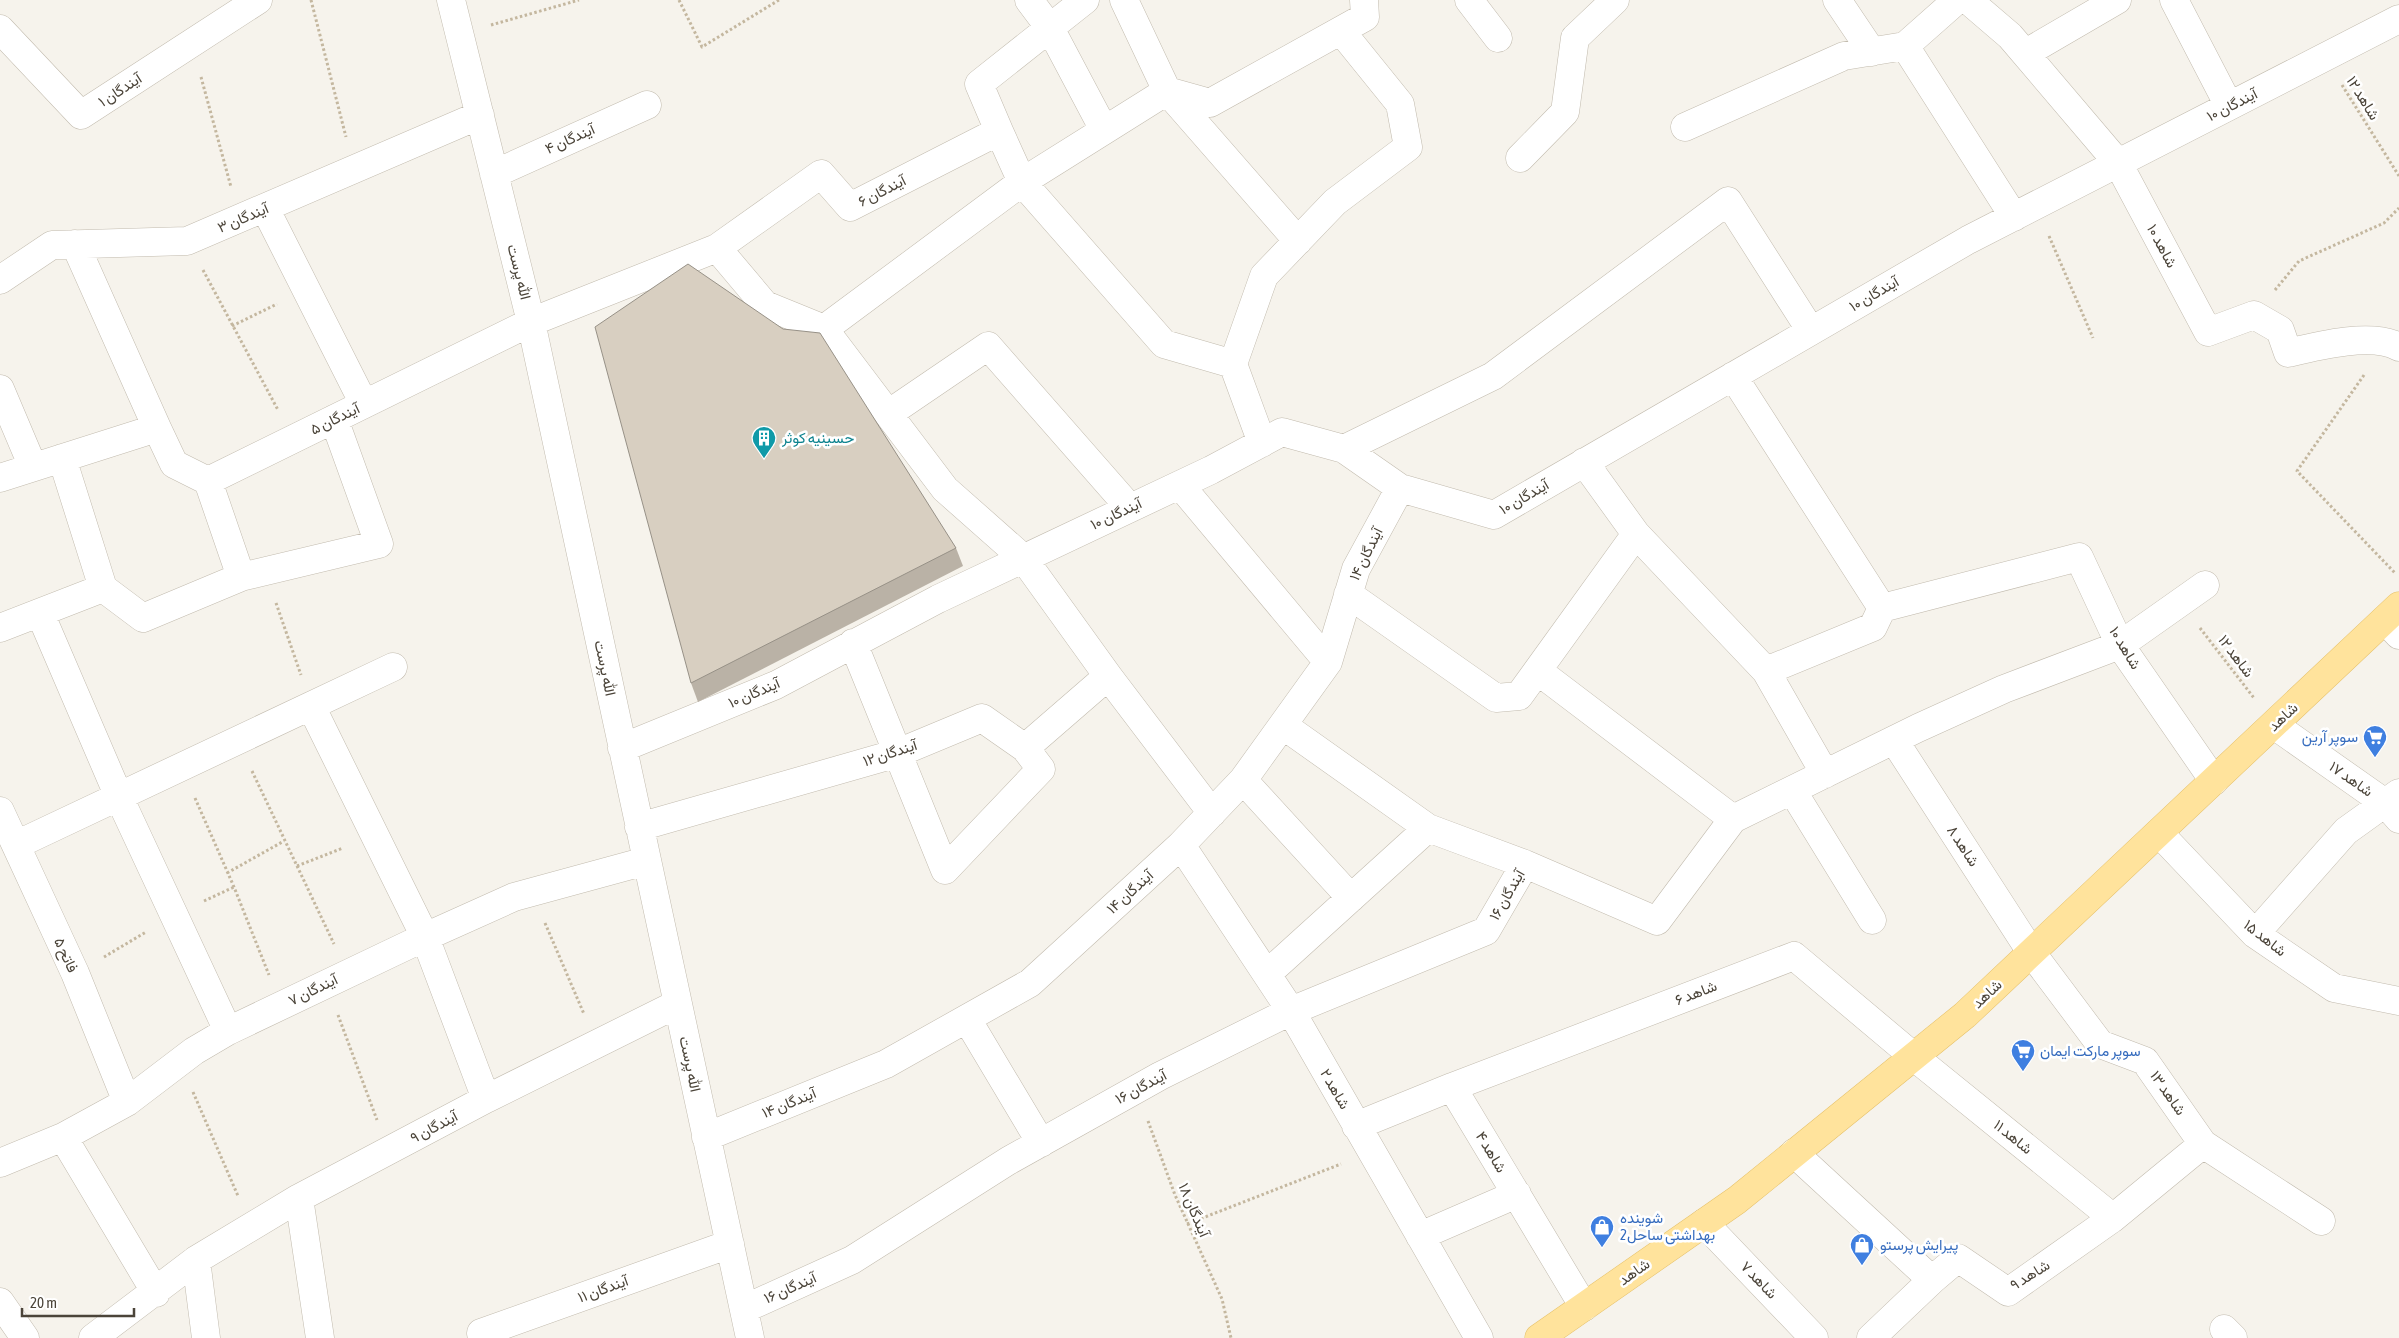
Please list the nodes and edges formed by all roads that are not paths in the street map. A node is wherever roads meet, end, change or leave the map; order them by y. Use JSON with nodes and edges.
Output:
{"nodes":[{"id":1,"x":451,"y":0,"type":"edge"},
{"id":2,"x":1029,"y":0,"type":"edge"},
{"id":3,"x":1085,"y":0,"type":"edge"},
{"id":4,"x":1124,"y":0,"type":"edge"},
{"id":5,"x":1364,"y":0,"type":"edge"},
{"id":6,"x":1469,"y":0,"type":"edge"},
{"id":7,"x":1615,"y":0,"type":"edge"},
{"id":8,"x":1838,"y":0,"type":"edge"},
{"id":9,"x":1957,"y":0,"type":"edge"},
{"id":10,"x":1968,"y":0,"type":"edge"},
{"id":11,"x":2117,"y":0,"type":"edge"},
{"id":12,"x":2174,"y":0,"type":"edge"},
{"id":13,"x":252,"y":2,"type":"edge"},
{"id":14,"x":2399,"y":19,"type":"edge"},
{"id":15,"x":1050,"y":28,"type":"junction"},
{"id":16,"x":0,"y":29,"type":"edge"},
{"id":17,"x":1341,"y":31,"type":"junction"},
{"id":18,"x":1498,"y":38,"type":"dead end"},
{"id":19,"x":1906,"y":46,"type":"junction"},
{"id":20,"x":1872,"y":52,"type":"junction"},
{"id":21,"x":2026,"y":54,"type":"junction"},
{"id":22,"x":1167,"y":91,"type":"junction"},
{"id":23,"x":646,"y":105,"type":"dead end"},
{"id":24,"x":2229,"y":106,"type":"junction"},
{"id":25,"x":480,"y":115,"type":"junction"},
{"id":26,"x":1685,"y":127,"type":"dead end"},
{"id":27,"x":1104,"y":130,"type":"junction"},
{"id":28,"x":999,"y":131,"type":"junction"},
{"id":29,"x":1520,"y":158,"type":"dead end"},
{"id":30,"x":2118,"y":163,"type":"junction"},
{"id":31,"x":494,"y":174,"type":"junction"},
{"id":32,"x":1022,"y":182,"type":"junction"},
{"id":33,"x":265,"y":208,"type":"junction"},
{"id":34,"x":2025,"y":211,"type":"junction"},
{"id":35,"x":1298,"y":241,"type":"junction"},
{"id":36,"x":75,"y":244,"type":"junction"},
{"id":37,"x":717,"y":248,"type":"junction"},
{"id":38,"x":3,"y":270,"type":"edge"},
{"id":39,"x":531,"y":322,"type":"junction"},
{"id":40,"x":824,"y":329,"type":"junction"},
{"id":41,"x":1812,"y":331,"type":"junction"},
{"id":42,"x":2394,"y":344,"type":"edge"},
{"id":43,"x":1233,"y":364,"type":"junction"},
{"id":44,"x":1733,"y":376,"type":"junction"},
{"id":45,"x":0,"y":389,"type":"edge"},
{"id":46,"x":364,"y":404,"type":"junction"},
{"id":47,"x":888,"y":414,"type":"junction"},
{"id":48,"x":334,"y":419,"type":"junction"},
{"id":49,"x":157,"y":428,"type":"junction"},
{"id":50,"x":1262,"y":443,"type":"junction"},
{"id":51,"x":1344,"y":448,"type":"junction"},
{"id":52,"x":62,"y":458,"type":"junction"},
{"id":53,"x":1584,"y":462,"type":"junction"},
{"id":54,"x":33,"y":467,"type":"junction"},
{"id":55,"x":0,"y":478,"type":"edge"},
{"id":56,"x":208,"y":481,"type":"junction"},
{"id":57,"x":1180,"y":485,"type":"junction"},
{"id":58,"x":1400,"y":488,"type":"junction"},
{"id":59,"x":1130,"y":508,"type":"junction"},
{"id":60,"x":1636,"y":534,"type":"junction"},
{"id":61,"x":1023,"y":558,"type":"junction"},
{"id":62,"x":253,"y":574,"type":"junction"},
{"id":63,"x":2205,"y":585,"type":"dead end"},
{"id":64,"x":103,"y":588,"type":"junction"},
{"id":65,"x":1348,"y":594,"type":"junction"},
{"id":66,"x":1882,"y":608,"type":"junction"},
{"id":67,"x":40,"y":612,"type":"junction"},
{"id":68,"x":2394,"y":621,"type":"edge"},
{"id":69,"x":0,"y":628,"type":"edge"},
{"id":70,"x":853,"y":643,"type":"junction"},
{"id":71,"x":2120,"y":645,"type":"junction"},
{"id":72,"x":1328,"y":662,"type":"junction"},
{"id":73,"x":393,"y":667,"type":"dead end"},
{"id":74,"x":1538,"y":671,"type":"junction"},
{"id":75,"x":1766,"y":671,"type":"junction"},
{"id":76,"x":1108,"y":676,"type":"junction"},
{"id":77,"x":311,"y":706,"type":"junction"},
{"id":78,"x":2274,"y":725,"type":"junction"},
{"id":79,"x":1284,"y":726,"type":"junction"},
{"id":80,"x":1894,"y":740,"type":"junction"},
{"id":81,"x":622,"y":748,"type":"junction"},
{"id":82,"x":1025,"y":748,"type":"junction"},
{"id":83,"x":898,"y":753,"type":"junction"},
{"id":84,"x":1825,"y":774,"type":"junction"},
{"id":85,"x":1243,"y":780,"type":"junction"},
{"id":86,"x":2214,"y":781,"type":"junction"},
{"id":87,"x":1792,"y":790,"type":"junction"},
{"id":88,"x":118,"y":797,"type":"junction"},
{"id":89,"x":2394,"y":805,"type":"edge"},
{"id":90,"x":0,"y":811,"type":"edge"},
{"id":91,"x":1212,"y":813,"type":"junction"},
{"id":92,"x":1734,"y":819,"type":"junction"},
{"id":93,"x":639,"y":827,"type":"junction"},
{"id":94,"x":1428,"y":828,"type":"junction"},
{"id":95,"x":2159,"y":833,"type":"junction"},
{"id":96,"x":16,"y":845,"type":"junction"},
{"id":97,"x":1182,"y":845,"type":"junction"},
{"id":98,"x":646,"y":860,"type":"junction"},
{"id":99,"x":1525,"y":864,"type":"junction"},
{"id":100,"x":1351,"y":898,"type":"junction"},
{"id":101,"x":1872,"y":920,"type":"dead end"},
{"id":102,"x":2255,"y":934,"type":"junction"},
{"id":103,"x":425,"y":937,"type":"junction"},
{"id":104,"x":2031,"y":952,"type":"junction"},
{"id":105,"x":1266,"y":974,"type":"junction"},
{"id":106,"x":2399,"y":1003,"type":"edge"},
{"id":107,"x":677,"y":1004,"type":"junction"},
{"id":108,"x":1291,"y":1011,"type":"junction"},
{"id":109,"x":967,"y":1019,"type":"junction"},
{"id":110,"x":228,"y":1031,"type":"junction"},
{"id":111,"x":1913,"y":1056,"type":"junction"},
{"id":112,"x":1452,"y":1087,"type":"junction"},
{"id":113,"x":486,"y":1099,"type":"junction"},
{"id":114,"x":127,"y":1102,"type":"junction"},
{"id":115,"x":1356,"y":1126,"type":"junction"},
{"id":116,"x":63,"y":1137,"type":"junction"},
{"id":117,"x":706,"y":1137,"type":"junction"},
{"id":118,"x":1040,"y":1142,"type":"junction"},
{"id":119,"x":2203,"y":1144,"type":"junction"},
{"id":120,"x":1794,"y":1153,"type":"junction"},
{"id":121,"x":0,"y":1163,"type":"edge"},
{"id":122,"x":1517,"y":1194,"type":"junction"},
{"id":123,"x":299,"y":1198,"type":"junction"},
{"id":124,"x":2113,"y":1218,"type":"junction"},
{"id":125,"x":2321,"y":1221,"type":"dead end"},
{"id":126,"x":1704,"y":1223,"type":"junction"},
{"id":127,"x":1420,"y":1236,"type":"junction"},
{"id":128,"x":730,"y":1244,"type":"junction"},
{"id":129,"x":196,"y":1260,"type":"junction"},
{"id":130,"x":1932,"y":1280,"type":"junction"},
{"id":131,"x":156,"y":1293,"type":"junction"},
{"id":132,"x":0,"y":1302,"type":"edge"},
{"id":133,"x":1584,"y":1306,"type":"junction"},
{"id":134,"x":744,"y":1309,"type":"junction"},
{"id":135,"x":25,"y":1338,"type":"edge"},
{"id":136,"x":93,"y":1338,"type":"edge"},
{"id":137,"x":206,"y":1338,"type":"edge"},
{"id":138,"x":320,"y":1338,"type":"edge"},
{"id":139,"x":482,"y":1338,"type":"edge"},
{"id":140,"x":750,"y":1338,"type":"edge"},
{"id":141,"x":1479,"y":1338,"type":"edge"},
{"id":142,"x":1539,"y":1338,"type":"edge"},
{"id":143,"x":1814,"y":1338,"type":"edge"},
{"id":144,"x":1871,"y":1338,"type":"edge"}],
"edges":[{"from":1,"to":25,"type":"street","name":"الله پرست"},
{"from":2,"to":15,"type":"street"},
{"from":3,"to":15,"type":"street"},
{"from":4,"to":22,"type":"street"},
{"from":5,"to":17,"type":"street"},
{"from":6,"to":18,"type":"street"},
{"from":7,"to":29,"type":"street"},
{"from":8,"to":20,"type":"street"},
{"from":9,"to":19,"type":"street"},
{"from":10,"to":21,"type":"street","name":"شاهد ۱۰"},
{"from":11,"to":21,"type":"street"},
{"from":12,"to":24,"type":"street"},
{"from":13,"to":16,"type":"street","name":"آیندگان ۱"},
{"from":14,"to":24,"type":"street","name":"آیندگان ۱۰"},
{"from":15,"to":27,"type":"street"},
{"from":15,"to":28,"type":"street"},
{"from":17,"to":22,"type":"street"},
{"from":17,"to":35,"type":"street"},
{"from":19,"to":20,"type":"street"},
{"from":19,"to":34,"type":"street"},
{"from":20,"to":26,"type":"street"},
{"from":21,"to":30,"type":"street","name":"شاهد ۱۰"},
{"from":22,"to":27,"type":"street"},
{"from":22,"to":35,"type":"street"},
{"from":23,"to":31,"type":"street","name":"آیندگان ۴"},
{"from":24,"to":30,"type":"street","name":"آیندگان ۱۰"},
{"from":25,"to":31,"type":"street","name":"الله پرست"},
{"from":25,"to":33,"type":"street","name":"آیندگان ۳"},
{"from":27,"to":32,"type":"street"},
{"from":28,"to":32,"type":"street"},
{"from":28,"to":37,"type":"street","name":"آیندگان ۶"},
{"from":30,"to":34,"type":"street","name":"آیندگان ۱۰"},
{"from":30,"to":42,"type":"street","name":"شاهد ۱۰"},
{"from":31,"to":39,"type":"street","name":"الله پرست"},
{"from":32,"to":40,"type":"street"},
{"from":32,"to":43,"type":"street"},
{"from":33,"to":36,"type":"street","name":"آیندگان ۳"},
{"from":33,"to":46,"type":"street"},
{"from":34,"to":41,"type":"street","name":"آیندگان ۱۰"},
{"from":35,"to":43,"type":"street"},
{"from":36,"to":38,"type":"street","name":"آیندگان ۳"},
{"from":36,"to":49,"type":"street"},
{"from":37,"to":39,"type":"street","name":"آیندگان ۶"},
{"from":37,"to":40,"type":"street"},
{"from":39,"to":46,"type":"street","name":"آیندگان ۵"},
{"from":39,"to":81,"type":"street","name":"الله پرست"},
{"from":40,"to":47,"type":"street"},
{"from":41,"to":44,"type":"street","name":"آیندگان ۱۰"},
{"from":41,"to":51,"type":"street"},
{"from":43,"to":50,"type":"street"},
{"from":44,"to":53,"type":"street","name":"آیندگان ۱۰"},
{"from":44,"to":66,"type":"street"},
{"from":45,"to":54,"type":"street"},
{"from":46,"to":48,"type":"street","name":"آیندگان ۵"},
{"from":47,"to":59,"type":"street"},
{"from":47,"to":61,"type":"street"},
{"from":48,"to":56,"type":"street","name":"آیندگان ۵"},
{"from":48,"to":62,"type":"street"},
{"from":49,"to":52,"type":"street"},
{"from":49,"to":56,"type":"street"},
{"from":50,"to":51,"type":"street","name":"آیندگان ۱۰"},
{"from":50,"to":57,"type":"street","name":"آیندگان ۱۰"},
{"from":51,"to":58,"type":"street","name":"آیندگان ۱۰"},
{"from":52,"to":54,"type":"street"},
{"from":52,"to":64,"type":"street"},
{"from":53,"to":58,"type":"street","name":"آیندگان ۱۰"},
{"from":53,"to":60,"type":"street"},
{"from":54,"to":55,"type":"street"},
{"from":56,"to":62,"type":"street"},
{"from":57,"to":59,"type":"street","name":"آیندگان ۱۰"},
{"from":57,"to":72,"type":"street"},
{"from":58,"to":65,"type":"street","name":"آیندگان ۱۴"},
{"from":59,"to":61,"type":"street","name":"آیندگان ۱۰"},
{"from":60,"to":74,"type":"street"},
{"from":60,"to":75,"type":"street"},
{"from":61,"to":70,"type":"street","name":"آیندگان ۱۰"},
{"from":61,"to":76,"type":"street"},
{"from":62,"to":64,"type":"street"},
{"from":63,"to":71,"type":"street"},
{"from":64,"to":67,"type":"street"},
{"from":65,"to":72,"type":"street","name":"آیندگان ۱۴"},
{"from":65,"to":74,"type":"street"},
{"from":66,"to":71,"type":"street","name":"شاهد ۱۰"},
{"from":66,"to":75,"type":"street"},
{"from":67,"to":69,"type":"street"},
{"from":67,"to":88,"type":"street"},
{"from":68,"to":78,"type":"main road","name":"شاهد"},
{"from":70,"to":81,"type":"street","name":"آیندگان ۱۰"},
{"from":70,"to":83,"type":"street"},
{"from":71,"to":80,"type":"street"},
{"from":71,"to":86,"type":"street","name":"شاهد ۱۰"},
{"from":72,"to":79,"type":"street","name":"آیندگان ۱۴"},
{"from":73,"to":77,"type":"street"},
{"from":74,"to":92,"type":"street"},
{"from":75,"to":84,"type":"street"},
{"from":76,"to":82,"type":"street"},
{"from":76,"to":91,"type":"street"},
{"from":77,"to":88,"type":"street"},
{"from":77,"to":103,"type":"street"},
{"from":78,"to":86,"type":"main road","name":"شاهد"},
{"from":78,"to":89,"type":"street","name":"شاهد ۱۷"},
{"from":79,"to":85,"type":"street","name":"آیندگان ۱۴"},
{"from":79,"to":94,"type":"street"},
{"from":80,"to":84,"type":"street"},
{"from":80,"to":104,"type":"street","name":"شاهد ۸"},
{"from":81,"to":93,"type":"street","name":"الله پرست"},
{"from":82,"to":83,"type":"street","name":"آیندگان ۱۲"},
{"from":82,"to":83,"type":"street"},
{"from":83,"to":93,"type":"street","name":"آیندگان ۱۲"},
{"from":84,"to":87,"type":"street"},
{"from":85,"to":91,"type":"street","name":"آیندگان ۱۴"},
{"from":85,"to":100,"type":"street"},
{"from":86,"to":95,"type":"main road","name":"شاهد"},
{"from":87,"to":92,"type":"street"},
{"from":87,"to":101,"type":"street"},
{"from":88,"to":96,"type":"street"},
{"from":88,"to":110,"type":"street"},
{"from":89,"to":102,"type":"street"},
{"from":90,"to":96,"type":"street","name":"فاتح ۵"},
{"from":91,"to":97,"type":"street","name":"آیندگان ۱۴"},
{"from":92,"to":99,"type":"street"},
{"from":93,"to":98,"type":"street","name":"الله پرست"},
{"from":94,"to":99,"type":"street"},
{"from":94,"to":100,"type":"street"},
{"from":95,"to":102,"type":"street","name":"شاهد ۱۵"},
{"from":95,"to":104,"type":"main road","name":"شاهد"},
{"from":96,"to":114,"type":"street","name":"فاتح ۵"},
{"from":97,"to":105,"type":"street","name":"شاهد ۲"},
{"from":97,"to":109,"type":"street","name":"آیندگان ۱۴"},
{"from":98,"to":103,"type":"street","name":"آیندگان ۷"},
{"from":98,"to":107,"type":"street","name":"الله پرست"},
{"from":99,"to":108,"type":"street","name":"آیندگان ۱۶"},
{"from":100,"to":105,"type":"street"},
{"from":102,"to":106,"type":"street","name":"شاهد ۱۵"},
{"from":103,"to":110,"type":"street","name":"آیندگان ۷"},
{"from":103,"to":113,"type":"street"},
{"from":104,"to":111,"type":"main road","name":"شاهد"},
{"from":104,"to":119,"type":"street","name":"شاهد ۱۳"},
{"from":105,"to":108,"type":"street","name":"شاهد ۲"},
{"from":107,"to":113,"type":"street","name":"آیندگان ۹"},
{"from":107,"to":117,"type":"street","name":"الله پرست"},
{"from":108,"to":115,"type":"street","name":"شاهد ۲"},
{"from":108,"to":118,"type":"street","name":"آیندگان ۱۶"},
{"from":109,"to":117,"type":"street","name":"آیندگان ۱۴"},
{"from":109,"to":118,"type":"street"},
{"from":110,"to":114,"type":"street","name":"آیندگان ۷"},
{"from":111,"to":112,"type":"street","name":"شاهد ۶"},
{"from":111,"to":120,"type":"main road","name":"شاهد"},
{"from":111,"to":124,"type":"street","name":"شاهد ۱۱"},
{"from":112,"to":115,"type":"street"},
{"from":112,"to":122,"type":"street","name":"شاهد ۴"},
{"from":113,"to":123,"type":"street","name":"آیندگان ۹"},
{"from":114,"to":116,"type":"street","name":"آیندگان ۷"},
{"from":115,"to":127,"type":"street","name":"شاهد ۲"},
{"from":116,"to":121,"type":"street","name":"آیندگان ۷"},
{"from":116,"to":131,"type":"street"},
{"from":117,"to":128,"type":"street","name":"الله پرست"},
{"from":118,"to":134,"type":"street","name":"آیندگان ۱۶"},
{"from":119,"to":124,"type":"street","name":"شاهد ۹"},
{"from":119,"to":125,"type":"street","name":"شاهد ۱۳"},
{"from":120,"to":126,"type":"main road","name":"شاهد"},
{"from":120,"to":130,"type":"street"},
{"from":122,"to":127,"type":"street"},
{"from":122,"to":133,"type":"street","name":"شاهد ۴"},
{"from":123,"to":129,"type":"street","name":"آیندگان ۹"},
{"from":123,"to":138,"type":"street"},
{"from":124,"to":130,"type":"street","name":"شاهد ۹"},
{"from":126,"to":133,"type":"main road","name":"شاهد"},
{"from":126,"to":143,"type":"street","name":"شاهد ۷"},
{"from":127,"to":141,"type":"street","name":"شاهد ۲"},
{"from":128,"to":134,"type":"street","name":"الله پرست"},
{"from":128,"to":139,"type":"street","name":"آیندگان ۱۱"},
{"from":129,"to":131,"type":"street","name":"آیندگان ۹"},
{"from":129,"to":137,"type":"street"},
{"from":130,"to":144,"type":"street"},
{"from":131,"to":136,"type":"street","name":"آیندگان ۹"},
{"from":132,"to":135,"type":"street"},
{"from":133,"to":142,"type":"main road","name":"شاهد"},
{"from":134,"to":140,"type":"street","name":"الله پرست"}]}
